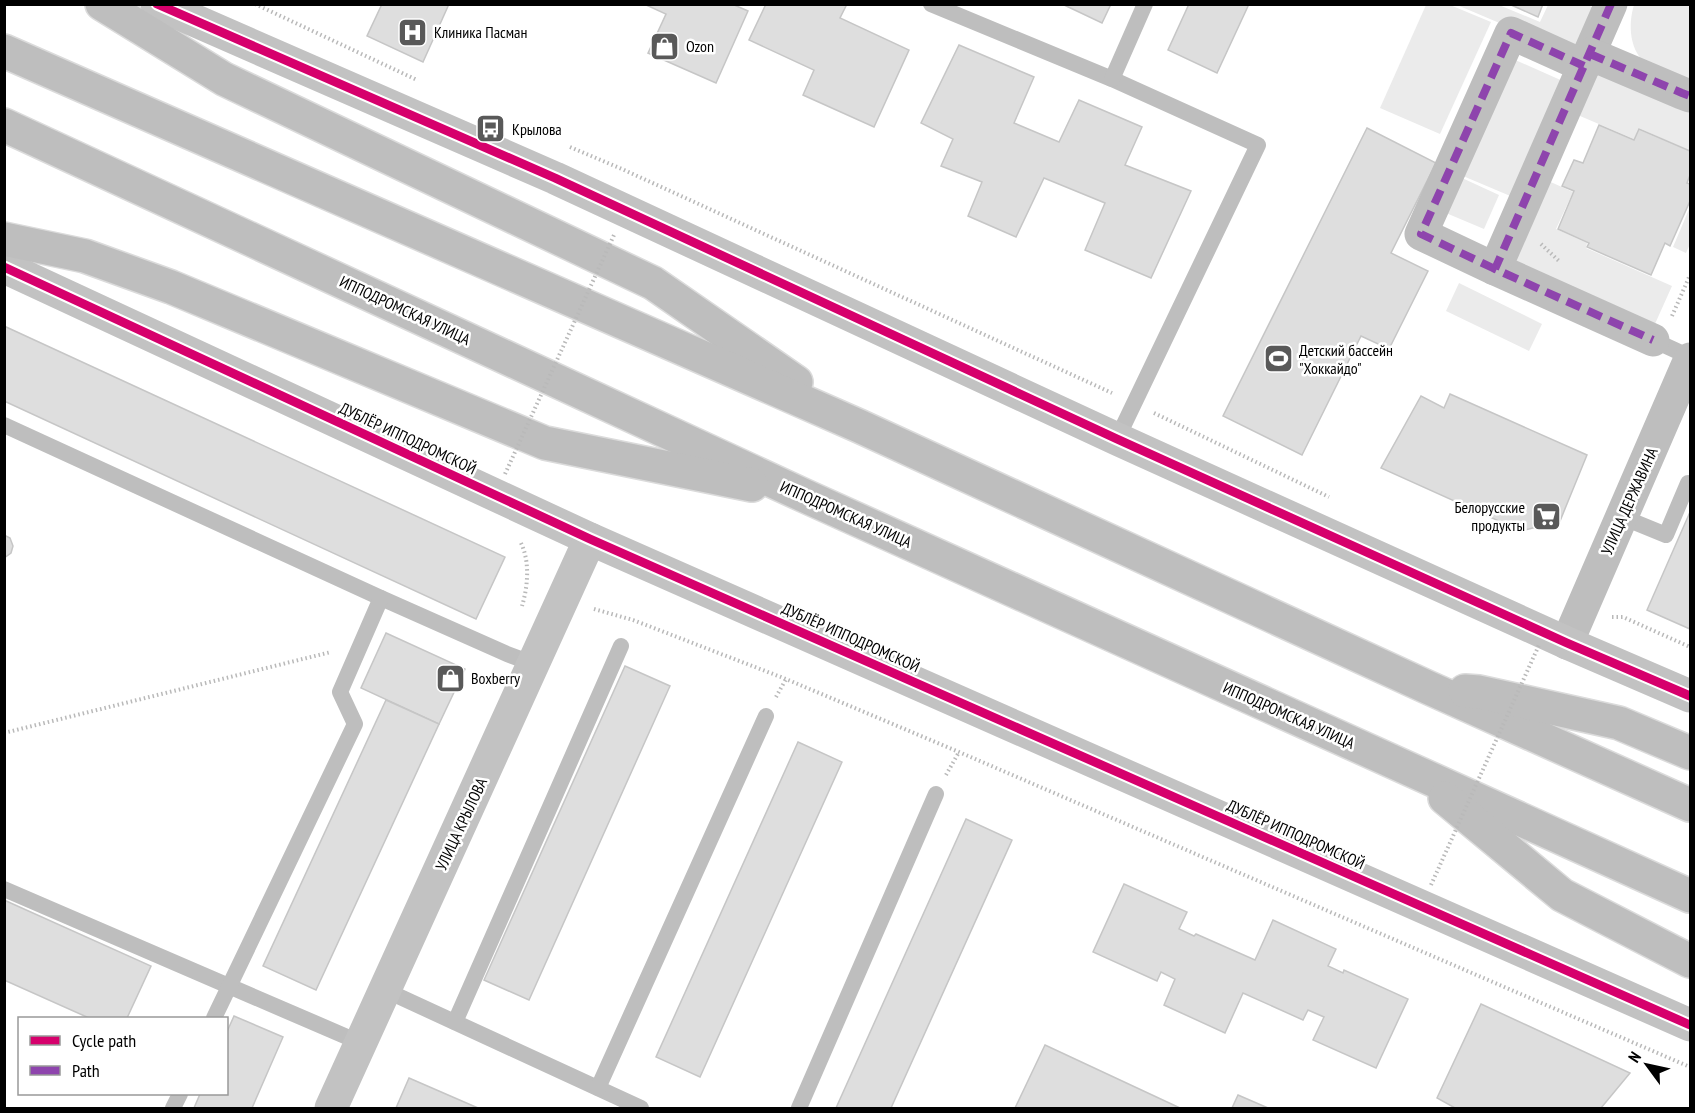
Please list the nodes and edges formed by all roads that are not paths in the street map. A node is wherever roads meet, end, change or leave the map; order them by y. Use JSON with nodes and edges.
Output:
{"nodes":[{"id":1,"x":102,"y":4,"type":"edge"},
{"id":2,"x":157,"y":4,"type":"edge"},
{"id":3,"x":932,"y":4,"type":"edge"},
{"id":4,"x":1145,"y":4,"type":"edge"},
{"id":5,"x":1611,"y":4,"type":"edge"},
{"id":6,"x":4,"y":51,"type":"edge"},
{"id":7,"x":1587,"y":60,"type":"junction"},
{"id":8,"x":1112,"y":80,"type":"junction"},
{"id":9,"x":1690,"y":96,"type":"edge"},
{"id":10,"x":4,"y":125,"type":"edge"},
{"id":11,"x":4,"y":239,"type":"edge"},
{"id":12,"x":4,"y":267,"type":"edge"},
{"id":13,"x":1495,"y":269,"type":"junction"},
{"id":14,"x":1653,"y":340,"type":"joint"},
{"id":15,"x":1690,"y":358,"type":"edge"},
{"id":16,"x":4,"y":425,"type":"edge"},
{"id":17,"x":859,"y":426,"type":"junction"},
{"id":18,"x":1117,"y":439,"type":"junction"},
{"id":19,"x":1690,"y":484,"type":"edge"},
{"id":20,"x":806,"y":496,"type":"junction"},
{"id":21,"x":1622,"y":517,"type":"junction"},
{"id":22,"x":590,"y":538,"type":"junction"},
{"id":23,"x":381,"y":598,"type":"junction"},
{"id":24,"x":1562,"y":635,"type":"junction"},
{"id":25,"x":621,"y":646,"type":"dead end"},
{"id":26,"x":520,"y":659,"type":"junction"},
{"id":27,"x":1426,"y":687,"type":"junction"},
{"id":28,"x":1690,"y":696,"type":"edge"},
{"id":29,"x":766,"y":716,"type":"dead end"},
{"id":30,"x":1690,"y":753,"type":"edge"},
{"id":31,"x":1411,"y":770,"type":"junction"},
{"id":32,"x":936,"y":794,"type":"dead end"},
{"id":33,"x":1690,"y":805,"type":"edge"},
{"id":34,"x":4,"y":889,"type":"edge"},
{"id":35,"x":1690,"y":896,"type":"edge"},
{"id":36,"x":1690,"y":961,"type":"edge"},
{"id":37,"x":229,"y":987,"type":"junction"},
{"id":38,"x":385,"y":990,"type":"junction"},
{"id":39,"x":214,"y":1017,"type":"edge"},
{"id":40,"x":455,"y":1022,"type":"junction"},
{"id":41,"x":1690,"y":1025,"type":"edge"},
{"id":42,"x":361,"y":1044,"type":"junction"},
{"id":43,"x":598,"y":1088,"type":"junction"},
{"id":44,"x":331,"y":1108,"type":"edge"},
{"id":45,"x":641,"y":1108,"type":"edge"},
{"id":46,"x":799,"y":1108,"type":"edge"}],
"edges":[{"from":1,"to":17,"type":"main road"},
{"from":2,"to":18,"type":"street"},
{"from":3,"to":8,"type":"lane"},
{"from":4,"to":8,"type":"lane"},
{"from":5,"to":7,"type":"main road"},
{"from":6,"to":17,"type":"main road"},
{"from":7,"to":9,"type":"main road"},
{"from":7,"to":13,"type":"main road"},
{"from":7,"to":13,"type":"main road"},
{"from":8,"to":18,"type":"lane"},
{"from":10,"to":20,"type":"main road","name":"ИППОДРОМСКАЯ УЛИЦА"},
{"from":11,"to":20,"type":"main road"},
{"from":12,"to":22,"type":"street","name":"ДУБЛЁР ИППОДРОМСКОЙ"},
{"from":13,"to":14,"type":"main road"},
{"from":14,"to":15,"type":"lane"},
{"from":15,"to":21,"type":"main road","name":"УЛИЦА ДЕРЖАВИНА"},
{"from":16,"to":23,"type":"lane"},
{"from":17,"to":27,"type":"main road"},
{"from":18,"to":24,"type":"street"},
{"from":19,"to":21,"type":"lane"},
{"from":20,"to":31,"type":"main road","name":"ИППОДРОМСКАЯ УЛИЦА"},
{"from":21,"to":24,"type":"main road","name":"УЛИЦА ДЕРЖАВИНА"},
{"from":22,"to":26,"type":"street","name":"УЛИЦА КРЫЛОВА"},
{"from":22,"to":41,"type":"street","name":"ДУБЛЁР ИППОДРОМСКОЙ"},
{"from":23,"to":26,"type":"lane"},
{"from":23,"to":37,"type":"lane"},
{"from":24,"to":28,"type":"street"},
{"from":25,"to":40,"type":"lane"},
{"from":26,"to":38,"type":"street","name":"УЛИЦА КРЫЛОВА"},
{"from":27,"to":30,"type":"main road"},
{"from":27,"to":33,"type":"main road"},
{"from":29,"to":43,"type":"lane"},
{"from":31,"to":35,"type":"main road","name":"ИППОДРОМСКАЯ УЛИЦА"},
{"from":31,"to":36,"type":"main road"},
{"from":32,"to":46,"type":"lane"},
{"from":34,"to":37,"type":"lane"},
{"from":37,"to":39,"type":"lane"},
{"from":37,"to":42,"type":"lane"},
{"from":38,"to":40,"type":"lane"},
{"from":38,"to":42,"type":"street","name":"УЛИЦА КРЫЛОВА"},
{"from":40,"to":43,"type":"lane"},
{"from":42,"to":44,"type":"street","name":"УЛИЦА КРЫЛОВА"},
{"from":43,"to":45,"type":"lane"}]}
